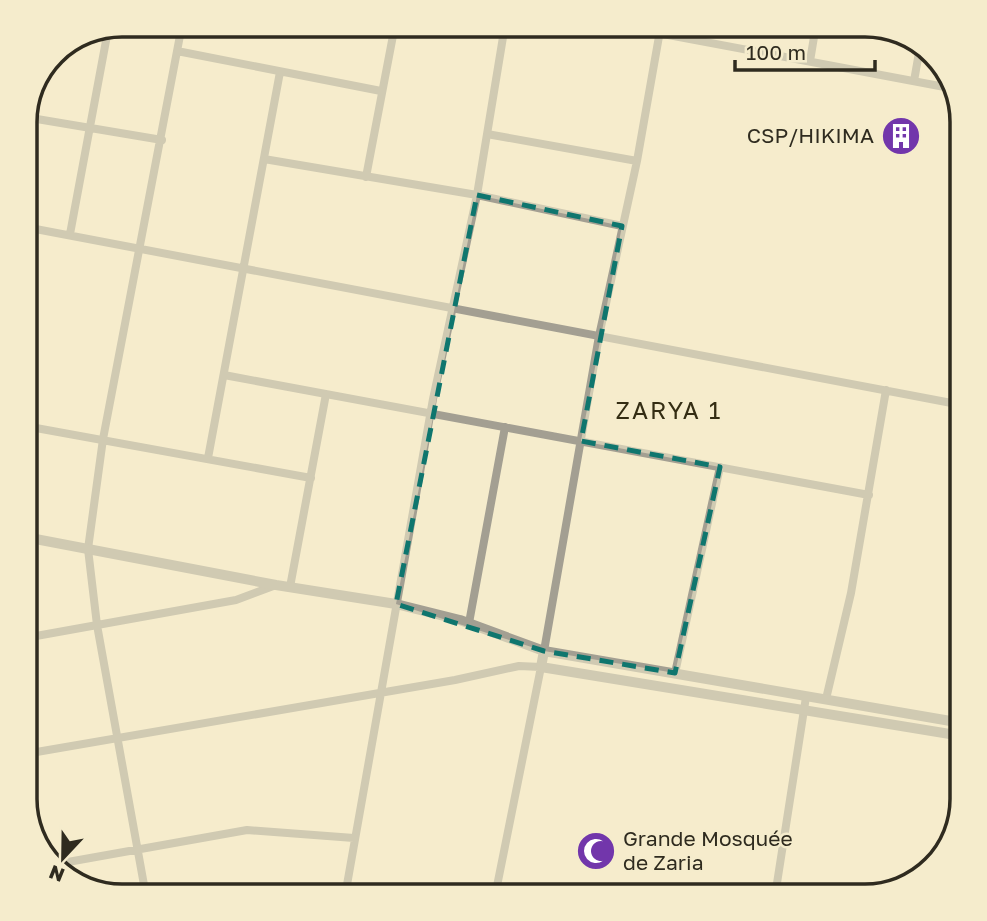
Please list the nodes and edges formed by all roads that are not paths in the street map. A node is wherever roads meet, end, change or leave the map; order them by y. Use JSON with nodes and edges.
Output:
{"nodes":[{"id":1,"x":180,"y":37,"type":"edge"},
{"id":2,"x":393,"y":37,"type":"edge"},
{"id":3,"x":503,"y":37,"type":"edge"},
{"id":4,"x":659,"y":37,"type":"edge"},
{"id":5,"x":698,"y":37,"type":"edge"},
{"id":6,"x":814,"y":37,"type":"edge"},
{"id":7,"x":106,"y":38,"type":"edge"},
{"id":8,"x":177,"y":51,"type":"junction"},
{"id":9,"x":918,"y":56,"type":"edge"},
{"id":10,"x":810,"y":61,"type":"junction"},
{"id":11,"x":280,"y":72,"type":"junction"},
{"id":12,"x":914,"y":81,"type":"junction"},
{"id":13,"x":943,"y":87,"type":"edge"},
{"id":14,"x":381,"y":91,"type":"junction"},
{"id":15,"x":37,"y":119,"type":"edge"},
{"id":16,"x":89,"y":128,"type":"junction"},
{"id":17,"x":487,"y":134,"type":"junction"},
{"id":18,"x":162,"y":140,"type":"junction"},
{"id":19,"x":264,"y":159,"type":"junction"},
{"id":20,"x":637,"y":161,"type":"junction"},
{"id":21,"x":366,"y":177,"type":"junction"},
{"id":22,"x":477,"y":195,"type":"junction"},
{"id":23,"x":622,"y":226,"type":"junction"},
{"id":24,"x":37,"y":229,"type":"edge"},
{"id":25,"x":70,"y":234,"type":"junction"},
{"id":26,"x":141,"y":248,"type":"junction"},
{"id":27,"x":244,"y":268,"type":"junction"},
{"id":28,"x":454,"y":307,"type":"junction"},
{"id":29,"x":599,"y":335,"type":"junction"},
{"id":30,"x":224,"y":376,"type":"junction"},
{"id":31,"x":886,"y":390,"type":"junction"},
{"id":32,"x":326,"y":394,"type":"junction"},
{"id":33,"x":950,"y":403,"type":"edge"},
{"id":34,"x":430,"y":413,"type":"junction"},
{"id":35,"x":37,"y":428,"type":"edge"},
{"id":36,"x":505,"y":428,"type":"junction"},
{"id":37,"x":103,"y":439,"type":"junction"},
{"id":38,"x":581,"y":441,"type":"junction"},
{"id":39,"x":208,"y":458,"type":"junction"},
{"id":40,"x":720,"y":467,"type":"junction"},
{"id":41,"x":311,"y":478,"type":"junction"},
{"id":42,"x":869,"y":495,"type":"junction"},
{"id":43,"x":37,"y":539,"type":"edge"},
{"id":44,"x":88,"y":549,"type":"junction"},
{"id":45,"x":276,"y":585,"type":"junction"},
{"id":46,"x":290,"y":587,"type":"junction"},
{"id":47,"x":396,"y":604,"type":"junction"},
{"id":48,"x":469,"y":623,"type":"junction"},
{"id":49,"x":97,"y":625,"type":"junction"},
{"id":50,"x":37,"y":637,"type":"edge"},
{"id":51,"x":544,"y":651,"type":"junction"},
{"id":52,"x":541,"y":667,"type":"junction"},
{"id":53,"x":675,"y":673,"type":"junction"},
{"id":54,"x":380,"y":691,"type":"junction"},
{"id":55,"x":806,"y":696,"type":"junction"},
{"id":56,"x":826,"y":699,"type":"junction"},
{"id":57,"x":804,"y":710,"type":"junction"},
{"id":58,"x":950,"y":721,"type":"edge"},
{"id":59,"x":950,"y":734,"type":"edge"},
{"id":60,"x":118,"y":737,"type":"junction"},
{"id":61,"x":37,"y":752,"type":"edge"},
{"id":62,"x":354,"y":838,"type":"junction"},
{"id":63,"x":137,"y":849,"type":"junction"},
{"id":64,"x":65,"y":862,"type":"edge"},
{"id":65,"x":144,"y":884,"type":"edge"},
{"id":66,"x":347,"y":884,"type":"edge"},
{"id":67,"x":497,"y":884,"type":"edge"},
{"id":68,"x":777,"y":884,"type":"edge"}],
"edges":[{"from":1,"to":8,"type":"street"},
{"from":2,"to":14,"type":"street"},
{"from":3,"to":17,"type":"street"},
{"from":4,"to":20,"type":"street"},
{"from":5,"to":10,"type":"street"},
{"from":6,"to":10,"type":"street"},
{"from":7,"to":16,"type":"street"},
{"from":8,"to":11,"type":"street"},
{"from":8,"to":18,"type":"street"},
{"from":9,"to":12,"type":"street"},
{"from":10,"to":12,"type":"street"},
{"from":11,"to":14,"type":"street"},
{"from":11,"to":19,"type":"street"},
{"from":12,"to":13,"type":"street"},
{"from":14,"to":21,"type":"street"},
{"from":15,"to":16,"type":"street"},
{"from":16,"to":18,"type":"street"},
{"from":16,"to":25,"type":"street"},
{"from":17,"to":20,"type":"street"},
{"from":17,"to":22,"type":"street"},
{"from":18,"to":26,"type":"street"},
{"from":19,"to":21,"type":"street"},
{"from":19,"to":27,"type":"street"},
{"from":20,"to":23,"type":"street"},
{"from":21,"to":22,"type":"street"},
{"from":22,"to":23,"type":"street"},
{"from":22,"to":28,"type":"street"},
{"from":23,"to":29,"type":"street"},
{"from":24,"to":25,"type":"street"},
{"from":25,"to":26,"type":"street"},
{"from":26,"to":27,"type":"street"},
{"from":26,"to":37,"type":"street"},
{"from":27,"to":28,"type":"street"},
{"from":27,"to":30,"type":"street"},
{"from":28,"to":29,"type":"street"},
{"from":28,"to":34,"type":"street"},
{"from":29,"to":31,"type":"street"},
{"from":29,"to":38,"type":"street"},
{"from":30,"to":32,"type":"street"},
{"from":30,"to":39,"type":"street"},
{"from":31,"to":33,"type":"street"},
{"from":31,"to":42,"type":"street"},
{"from":32,"to":34,"type":"street"},
{"from":32,"to":41,"type":"street"},
{"from":34,"to":36,"type":"street"},
{"from":34,"to":47,"type":"street"},
{"from":35,"to":37,"type":"street"},
{"from":36,"to":38,"type":"street"},
{"from":36,"to":48,"type":"street"},
{"from":37,"to":39,"type":"street"},
{"from":37,"to":44,"type":"street"},
{"from":38,"to":40,"type":"street"},
{"from":38,"to":51,"type":"street"},
{"from":39,"to":41,"type":"street"},
{"from":40,"to":42,"type":"street"},
{"from":40,"to":53,"type":"street"},
{"from":41,"to":46,"type":"street"},
{"from":42,"to":56,"type":"street"},
{"from":43,"to":44,"type":"street"},
{"from":44,"to":45,"type":"street"},
{"from":44,"to":49,"type":"street"},
{"from":45,"to":46,"type":"street"},
{"from":45,"to":49,"type":"street"},
{"from":46,"to":47,"type":"street"},
{"from":47,"to":48,"type":"street"},
{"from":47,"to":54,"type":"street"},
{"from":48,"to":51,"type":"street"},
{"from":49,"to":50,"type":"street"},
{"from":49,"to":60,"type":"street"},
{"from":51,"to":52,"type":"street"},
{"from":51,"to":53,"type":"street"},
{"from":52,"to":54,"type":"street"},
{"from":52,"to":57,"type":"street"},
{"from":52,"to":67,"type":"street"},
{"from":53,"to":55,"type":"street"},
{"from":54,"to":60,"type":"street"},
{"from":54,"to":62,"type":"street"},
{"from":55,"to":56,"type":"street"},
{"from":55,"to":57,"type":"street"},
{"from":56,"to":58,"type":"street"},
{"from":57,"to":59,"type":"street"},
{"from":57,"to":68,"type":"street"},
{"from":60,"to":61,"type":"street"},
{"from":60,"to":63,"type":"street"},
{"from":62,"to":63,"type":"street"},
{"from":62,"to":66,"type":"street"},
{"from":63,"to":64,"type":"street"},
{"from":63,"to":65,"type":"street"}]}
